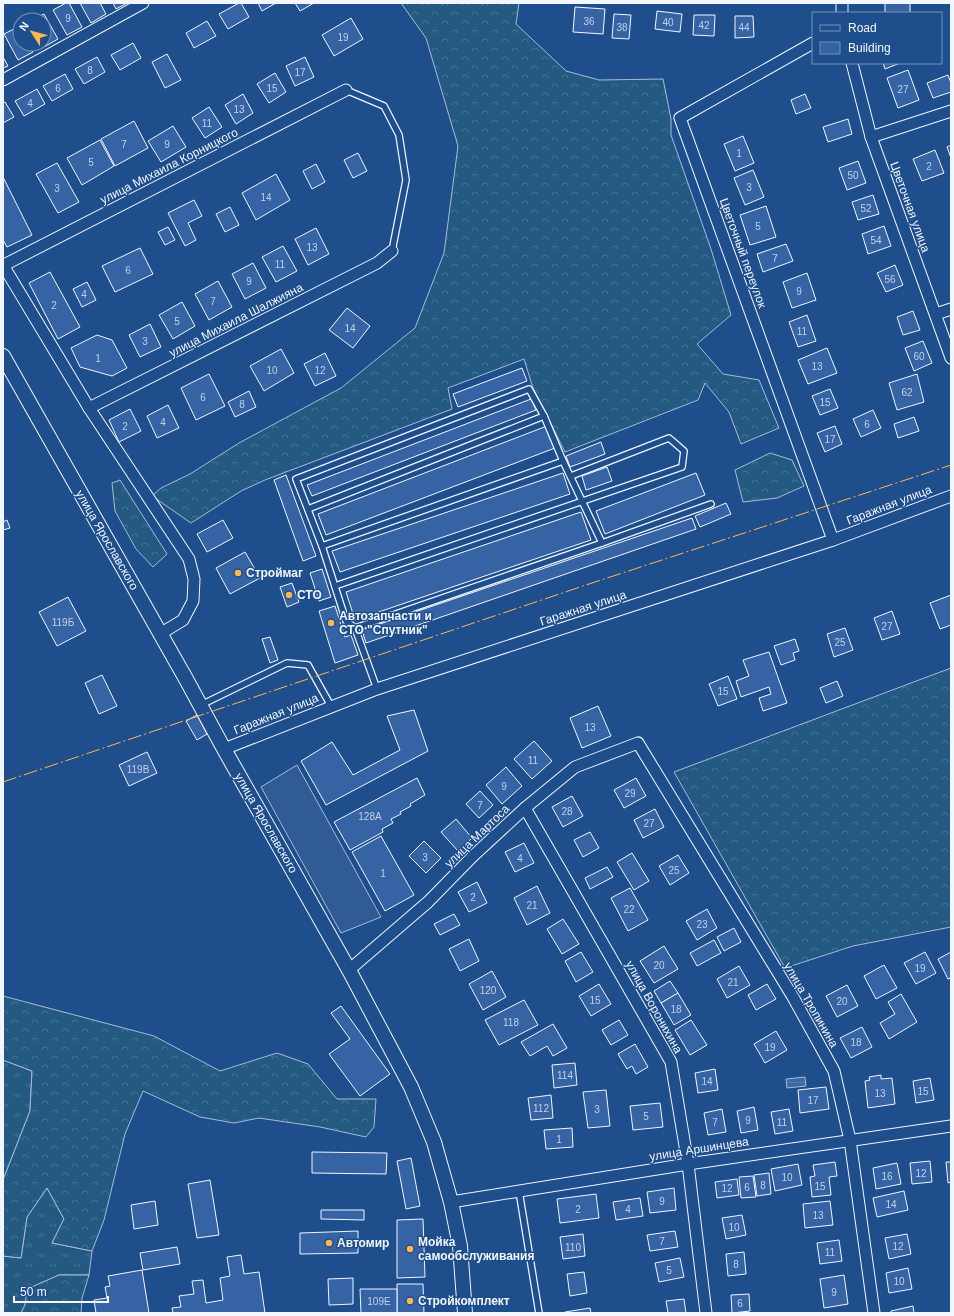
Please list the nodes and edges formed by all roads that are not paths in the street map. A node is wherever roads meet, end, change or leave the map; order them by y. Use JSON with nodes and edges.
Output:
{"nodes":[{"id":1,"x":143,"y":3,"type":"edge"},
{"id":2,"x":812,"y":44,"type":"edge"},
{"id":3,"x":852,"y":64,"type":"edge"},
{"id":4,"x":3,"y":80,"type":"edge"},
{"id":5,"x":346,"y":90,"type":"joint"},
{"id":6,"x":951,"y":110,"type":"edge"},
{"id":7,"x":871,"y":137,"type":"junction"},
{"id":8,"x":392,"y":250,"type":"joint"},
{"id":9,"x":3,"y":265,"type":"edge"},
{"id":10,"x":951,"y":309,"type":"edge"},
{"id":11,"x":936,"y":314,"type":"junction"},
{"id":12,"x":3,"y":356,"type":"edge"},
{"id":13,"x":951,"y":358,"type":"edge"},
{"id":14,"x":89,"y":408,"type":"junction"},
{"id":15,"x":544,"y":416,"type":"junction"},
{"id":16,"x":563,"y":461,"type":"junction"},
{"id":17,"x":571,"y":476,"type":"junction"},
{"id":18,"x":951,"y":496,"type":"edge"},
{"id":19,"x":583,"y":501,"type":"junction"},
{"id":20,"x":711,"y":504,"type":"dead end"},
{"id":21,"x":308,"y":509,"type":"junction"},
{"id":22,"x":833,"y":540,"type":"junction"},
{"id":23,"x":602,"y":543,"type":"junction"},
{"id":24,"x":322,"y":546,"type":"junction"},
{"id":25,"x":335,"y":586,"type":"junction"},
{"id":26,"x":355,"y":628,"type":"junction"},
{"id":27,"x":160,"y":634,"type":"junction"},
{"id":28,"x":377,"y":689,"type":"junction"},
{"id":29,"x":200,"y":705,"type":"junction"},
{"id":30,"x":331,"y":706,"type":"junction"},
{"id":31,"x":638,"y":743,"type":"joint"},
{"id":32,"x":224,"y":749,"type":"junction"},
{"id":33,"x":525,"y":808,"type":"junction"},
{"id":34,"x":349,"y":970,"type":"junction"},
{"id":35,"x":951,"y":1126,"type":"edge"},
{"id":36,"x":850,"y":1140,"type":"junction"},
{"id":37,"x":688,"y":1164,"type":"junction"},
{"id":38,"x":519,"y":1191,"type":"junction"},
{"id":39,"x":451,"y":1202,"type":"junction"},
{"id":40,"x":465,"y":1313,"type":"edge"},
{"id":41,"x":539,"y":1313,"type":"edge"},
{"id":42,"x":706,"y":1313,"type":"edge"},
{"id":43,"x":874,"y":1313,"type":"edge"}],
"edges":[{"from":1,"to":4,"type":"street"},
{"from":2,"to":22,"type":"street","name":"Цветочный переулок"},
{"from":3,"to":7,"type":"street","name":"Цветочная улица"},
{"from":5,"to":8,"type":"lane"},
{"from":5,"to":9,"type":"street","name":"улица Михаила Корницкого"},
{"from":6,"to":7,"type":"street"},
{"from":7,"to":11,"type":"street","name":"Цветочная улица"},
{"from":8,"to":14,"type":"street","name":"улица Михаила Шалжияна"},
{"from":9,"to":14,"type":"street"},
{"from":10,"to":11,"type":"street"},
{"from":11,"to":13,"type":"street","name":"Цветочная улица"},
{"from":12,"to":27,"type":"street","name":"улица Ярославского"},
{"from":14,"to":27,"type":"street"},
{"from":15,"to":16,"type":"lane"},
{"from":15,"to":21,"type":"lane"},
{"from":15,"to":21,"type":"lane"},
{"from":16,"to":17,"type":"lane"},
{"from":16,"to":24,"type":"lane"},
{"from":17,"to":19,"type":"lane"},
{"from":17,"to":19,"type":"lane"},
{"from":18,"to":22,"type":"street","name":"Гаражная улица"},
{"from":19,"to":23,"type":"lane"},
{"from":19,"to":25,"type":"lane"},
{"from":20,"to":23,"type":"lane"},
{"from":21,"to":24,"type":"lane"},
{"from":22,"to":28,"type":"street","name":"Гаражная улица"},
{"from":23,"to":26,"type":"lane"},
{"from":24,"to":25,"type":"lane"},
{"from":25,"to":26,"type":"lane"},
{"from":26,"to":28,"type":"lane"},
{"from":27,"to":29,"type":"street","name":"улица Ярославского"},
{"from":28,"to":30,"type":"street","name":"Гаражная улица"},
{"from":29,"to":30,"type":"lane"},
{"from":29,"to":32,"type":"street","name":"улица Ярославского"},
{"from":30,"to":32,"type":"street","name":"Гаражная улица"},
{"from":31,"to":33,"type":"street","name":"улица Мартоса"},
{"from":31,"to":36,"type":"street","name":"улица Тропинина"},
{"from":32,"to":34,"type":"street","name":"улица Ярославского"},
{"from":33,"to":34,"type":"street","name":"улица Мартоса"},
{"from":33,"to":37,"type":"street","name":"улица Воронихина"},
{"from":34,"to":39,"type":"street","name":"улица Ярославского"},
{"from":35,"to":36,"type":"street","name":"улица Аршинцева"},
{"from":36,"to":37,"type":"street","name":"улица Аршинцева"},
{"from":36,"to":43,"type":"street","name":"улица Тропинина"},
{"from":37,"to":38,"type":"street","name":"улица Аршинцева"},
{"from":37,"to":42,"type":"street","name":"улица Воронихина"},
{"from":38,"to":39,"type":"street","name":"улица Аршинцева"},
{"from":38,"to":41,"type":"lane"},
{"from":39,"to":40,"type":"street","name":"улица Ярославского"}]}
